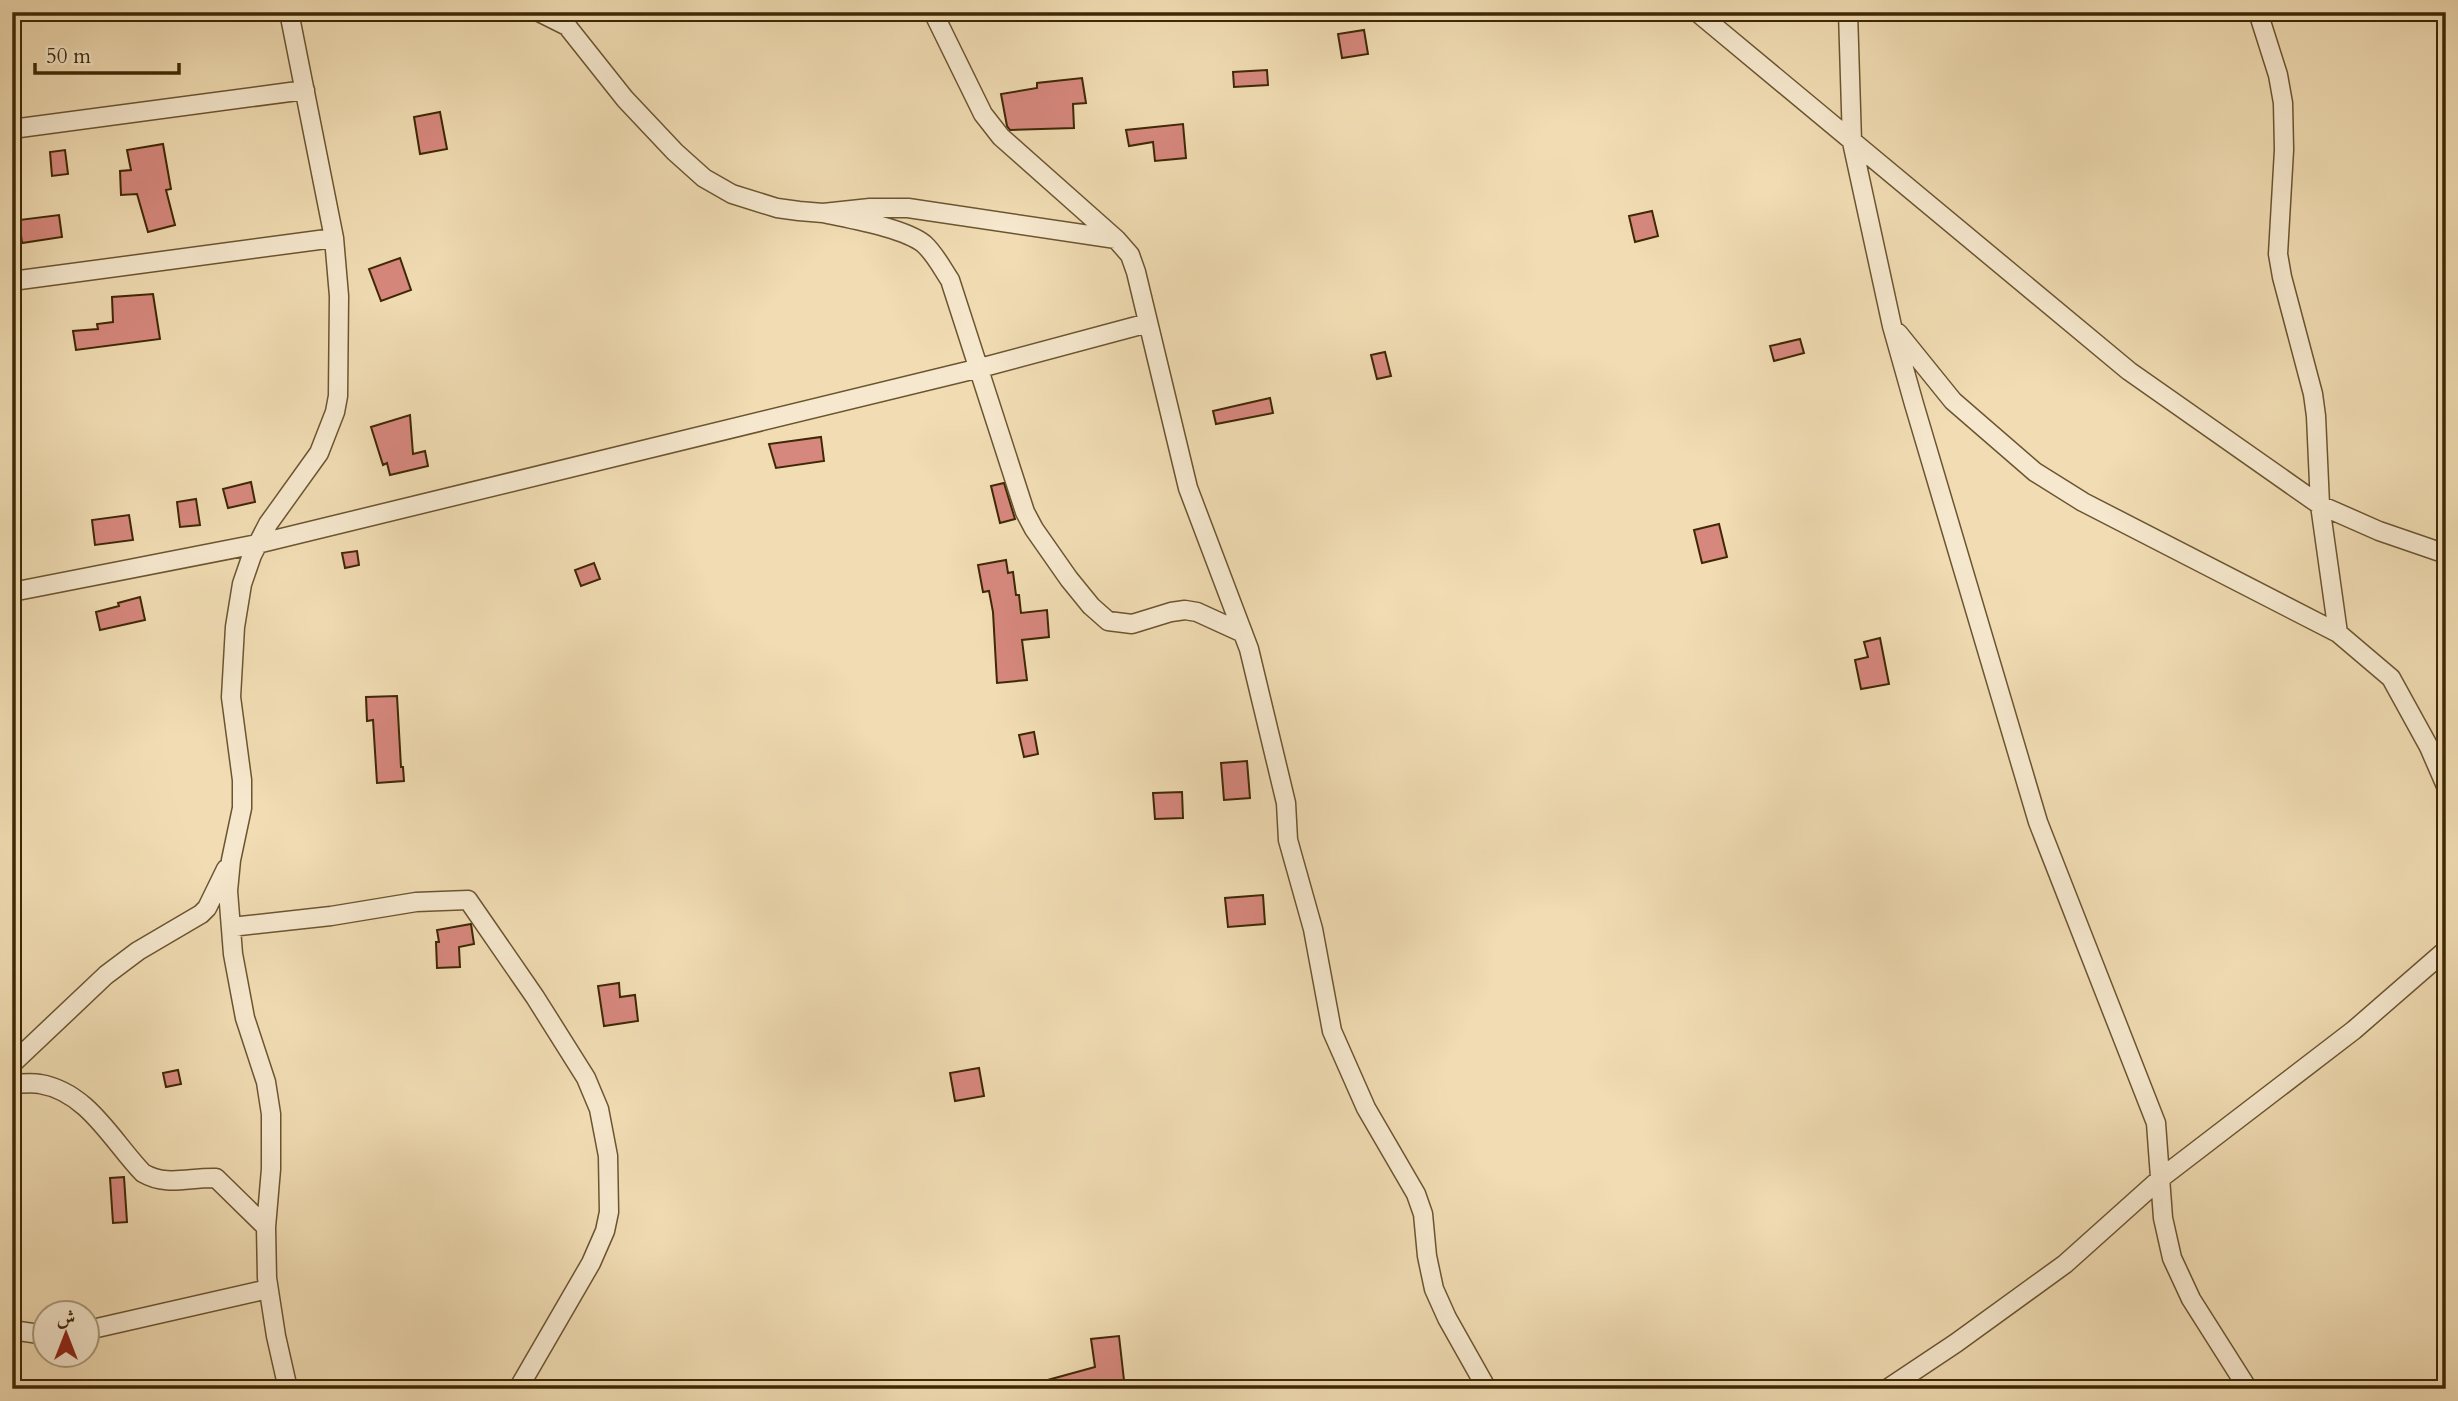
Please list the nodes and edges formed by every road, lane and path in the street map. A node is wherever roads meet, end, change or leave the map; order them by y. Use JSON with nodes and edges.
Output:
{"nodes":[{"id":1,"x":289,"y":12,"type":"edge"},
{"id":2,"x":539,"y":12,"type":"edge"},
{"id":3,"x":933,"y":12,"type":"edge"},
{"id":4,"x":1697,"y":12,"type":"edge"},
{"id":5,"x":1848,"y":12,"type":"edge"},
{"id":6,"x":2258,"y":12,"type":"edge"},
{"id":7,"x":305,"y":90,"type":"junction"},
{"id":8,"x":12,"y":129,"type":"edge"},
{"id":9,"x":1852,"y":142,"type":"junction"},
{"id":10,"x":823,"y":212,"type":"junction"},
{"id":11,"x":334,"y":238,"type":"junction"},
{"id":12,"x":1116,"y":239,"type":"junction"},
{"id":13,"x":12,"y":281,"type":"edge"},
{"id":14,"x":1148,"y":323,"type":"junction"},
{"id":15,"x":1892,"y":326,"type":"junction"},
{"id":16,"x":980,"y":368,"type":"junction"},
{"id":17,"x":2320,"y":505,"type":"junction"},
{"id":18,"x":257,"y":544,"type":"junction"},
{"id":19,"x":2446,"y":554,"type":"edge"},
{"id":20,"x":12,"y":592,"type":"edge"},
{"id":21,"x":1243,"y":633,"type":"junction"},
{"id":22,"x":2338,"y":633,"type":"junction"},
{"id":23,"x":2446,"y":786,"type":"edge"},
{"id":24,"x":231,"y":860,"type":"junction"},
{"id":25,"x":231,"y":928,"type":"junction"},
{"id":26,"x":2446,"y":950,"type":"edge"},
{"id":27,"x":12,"y":1064,"type":"edge"},
{"id":28,"x":12,"y":1083,"type":"edge"},
{"id":29,"x":2161,"y":1178,"type":"junction"},
{"id":30,"x":266,"y":1227,"type":"junction"},
{"id":31,"x":268,"y":1289,"type":"junction"},
{"id":32,"x":102,"y":1327,"type":"edge"},
{"id":33,"x":12,"y":1330,"type":"edge"},
{"id":34,"x":32,"y":1333,"type":"edge"},
{"id":35,"x":288,"y":1389,"type":"edge"},
{"id":36,"x":518,"y":1389,"type":"edge"},
{"id":37,"x":1487,"y":1389,"type":"edge"},
{"id":38,"x":1887,"y":1389,"type":"edge"},
{"id":39,"x":2248,"y":1389,"type":"edge"}],
"edges":[{"from":1,"to":7,"type":"street"},
{"from":2,"to":10,"type":"street"},
{"from":3,"to":12,"type":"street"},
{"from":4,"to":9,"type":"street"},
{"from":5,"to":9,"type":"street"},
{"from":6,"to":17,"type":"street"},
{"from":7,"to":8,"type":"street"},
{"from":7,"to":11,"type":"street"},
{"from":9,"to":15,"type":"street"},
{"from":9,"to":17,"type":"street"},
{"from":10,"to":12,"type":"street"},
{"from":10,"to":16,"type":"street"},
{"from":11,"to":13,"type":"street"},
{"from":11,"to":18,"type":"street"},
{"from":12,"to":14,"type":"street"},
{"from":14,"to":16,"type":"street"},
{"from":14,"to":21,"type":"street"},
{"from":15,"to":22,"type":"street"},
{"from":15,"to":29,"type":"street"},
{"from":16,"to":18,"type":"street"},
{"from":16,"to":21,"type":"street"},
{"from":17,"to":19,"type":"street"},
{"from":17,"to":22,"type":"street"},
{"from":18,"to":20,"type":"street"},
{"from":18,"to":24,"type":"street"},
{"from":21,"to":37,"type":"street"},
{"from":22,"to":23,"type":"street"},
{"from":24,"to":25,"type":"street"},
{"from":24,"to":27,"type":"street"},
{"from":25,"to":30,"type":"street"},
{"from":25,"to":36,"type":"street"},
{"from":26,"to":29,"type":"street"},
{"from":28,"to":30,"type":"street"},
{"from":29,"to":38,"type":"street"},
{"from":29,"to":39,"type":"street"},
{"from":30,"to":31,"type":"street"},
{"from":31,"to":32,"type":"street"},
{"from":31,"to":35,"type":"street"},
{"from":33,"to":34,"type":"street"}]}
